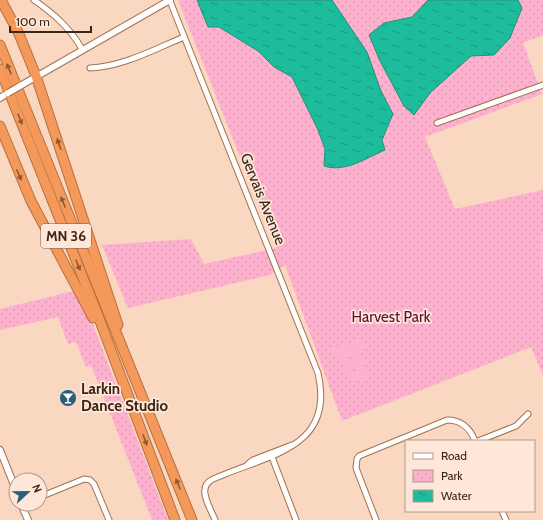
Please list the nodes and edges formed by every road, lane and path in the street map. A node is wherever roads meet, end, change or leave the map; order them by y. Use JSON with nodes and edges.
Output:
{"nodes":[{"id":1,"x":1,"y":0,"type":"edge"},
{"id":2,"x":34,"y":0,"type":"edge"},
{"id":3,"x":170,"y":1,"type":"edge"},
{"id":4,"x":184,"y":37,"type":"junction"},
{"id":5,"x":0,"y":45,"type":"edge"},
{"id":6,"x":82,"y":49,"type":"junction"},
{"id":7,"x":90,"y":68,"type":"dead end"},
{"id":8,"x":0,"y":70,"type":"edge"},
{"id":9,"x":36,"y":76,"type":"junction"},
{"id":10,"x":543,"y":85,"type":"edge"},
{"id":11,"x":0,"y":98,"type":"edge"},
{"id":12,"x":437,"y":123,"type":"dead end"},
{"id":13,"x":0,"y":126,"type":"edge"},
{"id":14,"x":130,"y":368,"type":"junction"},
{"id":15,"x":131,"y":403,"type":"junction"},
{"id":16,"x":528,"y":414,"type":"dead end"},
{"id":17,"x":475,"y":440,"type":"edge"},
{"id":18,"x":481,"y":440,"type":"edge"},
{"id":19,"x":293,"y":445,"type":"junction"},
{"id":20,"x":0,"y":450,"type":"edge"},
{"id":21,"x":272,"y":457,"type":"junction"},
{"id":22,"x":247,"y":465,"type":"junction"},
{"id":23,"x":9,"y":472,"type":"edge"},
{"id":24,"x":48,"y":494,"type":"edge"},
{"id":25,"x":109,"y":520,"type":"edge"},
{"id":26,"x":175,"y":520,"type":"edge"},
{"id":27,"x":192,"y":520,"type":"edge"},
{"id":28,"x":215,"y":520,"type":"edge"},
{"id":29,"x":296,"y":520,"type":"edge"},
{"id":30,"x":376,"y":520,"type":"edge"}],
"edges":[{"from":1,"to":9,"type":"highway"},
{"from":2,"to":6,"type":"street"},
{"from":3,"to":4,"type":"street","name":"Gervais Avenue"},
{"from":3,"to":6,"type":"street"},
{"from":4,"to":7,"type":"street"},
{"from":4,"to":19,"type":"street","name":"Gervais Avenue"},
{"from":14,"to":5,"type":"highway","number":"MN 36","one_way":true},
{"from":6,"to":9,"type":"street"},
{"from":8,"to":15,"type":"highway","number":"MN 36","one_way":true},
{"from":9,"to":11,"type":"street","bridge":true},
{"from":14,"to":9,"type":"highway","one_way":true},
{"from":10,"to":12,"type":"street"},
{"from":13,"to":15,"type":"highway","one_way":true},
{"from":27,"to":14,"type":"highway","number":"MN 36","one_way":true},
{"from":15,"to":26,"type":"highway","number":"MN 36","one_way":true},
{"from":16,"to":18,"type":"street"},
{"from":17,"to":30,"type":"street"},
{"from":19,"to":21,"type":"street"},
{"from":19,"to":22,"type":"street"},
{"from":20,"to":23,"type":"street"},
{"from":21,"to":22,"type":"street"},
{"from":21,"to":29,"type":"street"},
{"from":22,"to":28,"type":"street"},
{"from":24,"to":25,"type":"street"}]}
